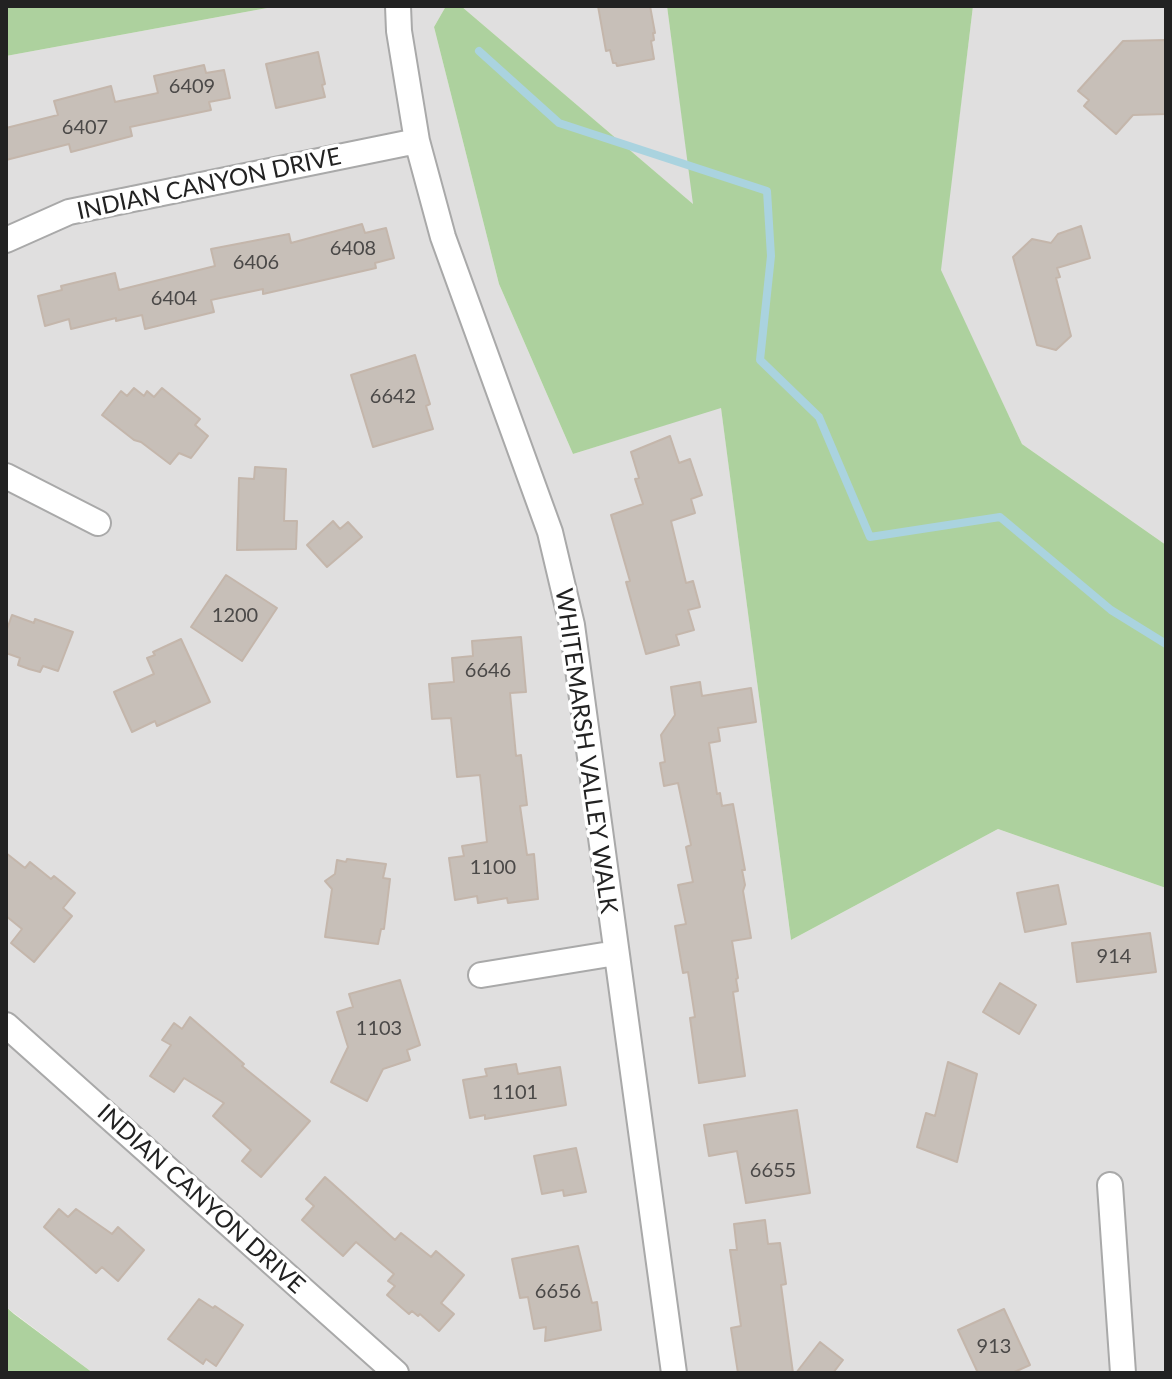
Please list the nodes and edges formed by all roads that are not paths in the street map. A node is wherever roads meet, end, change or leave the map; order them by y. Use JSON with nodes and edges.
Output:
{"nodes":[{"id":1,"x":398,"y":6,"type":"edge"},
{"id":2,"x":417,"y":141,"type":"junction"},
{"id":3,"x":6,"y":240,"type":"edge"},
{"id":4,"x":6,"y":476,"type":"edge"},
{"id":5,"x":98,"y":523,"type":"dead end"},
{"id":6,"x":616,"y":953,"type":"junction"},
{"id":7,"x":481,"y":975,"type":"dead end"},
{"id":8,"x":6,"y":1025,"type":"edge"},
{"id":9,"x":1110,"y":1185,"type":"dead end"},
{"id":10,"x":396,"y":1373,"type":"edge"},
{"id":11,"x":674,"y":1373,"type":"edge"},
{"id":12,"x":1123,"y":1373,"type":"edge"}],
"edges":[{"from":1,"to":2,"type":"street","name":"WHITEMARSH VALLEY WALK"},
{"from":2,"to":3,"type":"street","name":"INDIAN CANYON DRIVE"},
{"from":2,"to":6,"type":"street","name":"WHITEMARSH VALLEY WALK"},
{"from":4,"to":5,"type":"street"},
{"from":6,"to":7,"type":"street"},
{"from":6,"to":11,"type":"street","name":"WHITEMARSH VALLEY WALK"},
{"from":8,"to":10,"type":"street","name":"INDIAN CANYON DRIVE"},
{"from":9,"to":12,"type":"street"}]}
